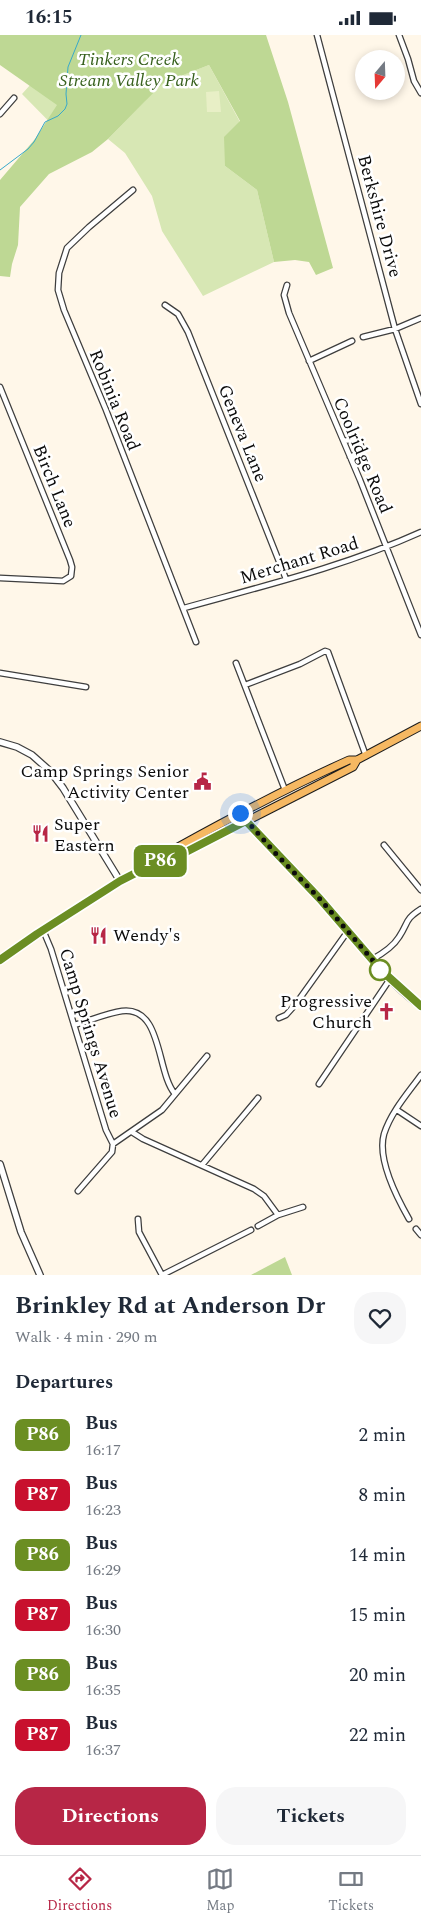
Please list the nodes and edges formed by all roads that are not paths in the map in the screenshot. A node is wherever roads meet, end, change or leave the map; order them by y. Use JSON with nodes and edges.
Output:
{"nodes":[{"id":1,"x":317,"y":35,"type":"edge"},
{"id":2,"x":399,"y":35,"type":"edge"},
{"id":3,"x":421,"y":93,"type":"edge"},
{"id":4,"x":14,"y":98,"type":"dead end"},
{"id":5,"x":0,"y":114,"type":"edge"},
{"id":6,"x":133,"y":190,"type":"dead end"},
{"id":7,"x":287,"y":285,"type":"dead end"},
{"id":8,"x":165,"y":305,"type":"dead end"},
{"id":9,"x":421,"y":318,"type":"edge"},
{"id":10,"x":395,"y":329,"type":"junction"},
{"id":11,"x":363,"y":337,"type":"dead end"},
{"id":12,"x":352,"y":341,"type":"dead end"},
{"id":13,"x":309,"y":361,"type":"junction"},
{"id":14,"x":0,"y":387,"type":"edge"},
{"id":15,"x":419,"y":391,"type":"edge"},
{"id":16,"x":421,"y":404,"type":"edge"},
{"id":17,"x":344,"y":441,"type":"junction"},
{"id":18,"x":350,"y":457,"type":"junction"},
{"id":19,"x":421,"y":532,"type":"edge"},
{"id":20,"x":387,"y":547,"type":"junction"},
{"id":21,"x":0,"y":578,"type":"edge"},
{"id":22,"x":286,"y":579,"type":"junction"},
{"id":23,"x":184,"y":608,"type":"junction"},
{"id":24,"x":421,"y":635,"type":"edge"},
{"id":25,"x":196,"y":642,"type":"dead end"},
{"id":26,"x":236,"y":663,"type":"dead end"},
{"id":27,"x":0,"y":673,"type":"edge"},
{"id":28,"x":245,"y":685,"type":"junction"},
{"id":29,"x":86,"y":687,"type":"dead end"},
{"id":30,"x":421,"y":726,"type":"edge"},
{"id":31,"x":0,"y":742,"type":"edge"},
{"id":32,"x":366,"y":756,"type":"junction"},
{"id":33,"x":357,"y":760,"type":"junction"},
{"id":34,"x":285,"y":790,"type":"junction"},
{"id":35,"x":240,"y":813,"type":"junction"},
{"id":36,"x":246,"y":821,"type":"junction"},
{"id":37,"x":384,"y":845,"type":"dead end"},
{"id":38,"x":175,"y":853,"type":"junction"},
{"id":39,"x":120,"y":881,"type":"junction"},
{"id":40,"x":421,"y":890,"type":"edge"},
{"id":41,"x":421,"y":909,"type":"edge"},
{"id":42,"x":43,"y":930,"type":"junction"},
{"id":43,"x":348,"y":931,"type":"junction"},
{"id":44,"x":371,"y":959,"type":"junction"},
{"id":45,"x":0,"y":960,"type":"edge"},
{"id":46,"x":390,"y":979,"type":"junction"},
{"id":47,"x":421,"y":1006,"type":"edge"},
{"id":48,"x":279,"y":1018,"type":"dead end"},
{"id":49,"x":74,"y":1025,"type":"junction"},
{"id":50,"x":207,"y":1056,"type":"dead end"},
{"id":51,"x":421,"y":1075,"type":"edge"},
{"id":52,"x":319,"y":1084,"type":"dead end"},
{"id":53,"x":175,"y":1094,"type":"junction"},
{"id":54,"x":258,"y":1098,"type":"dead end"},
{"id":55,"x":396,"y":1110,"type":"junction"},
{"id":56,"x":421,"y":1126,"type":"edge"},
{"id":57,"x":132,"y":1132,"type":"junction"},
{"id":58,"x":113,"y":1144,"type":"junction"},
{"id":59,"x":0,"y":1164,"type":"edge"},
{"id":60,"x":202,"y":1165,"type":"junction"},
{"id":61,"x":78,"y":1191,"type":"dead end"},
{"id":62,"x":303,"y":1207,"type":"dead end"},
{"id":63,"x":278,"y":1215,"type":"junction"},
{"id":64,"x":138,"y":1219,"type":"dead end"},
{"id":65,"x":409,"y":1219,"type":"dead end"},
{"id":66,"x":258,"y":1226,"type":"dead end"},
{"id":67,"x":416,"y":1229,"type":"dead end"},
{"id":68,"x":251,"y":1230,"type":"dead end"},
{"id":69,"x":421,"y":1235,"type":"edge"},
{"id":70,"x":40,"y":1275,"type":"edge"},
{"id":71,"x":162,"y":1275,"type":"edge"}],
"edges":[{"from":1,"to":10,"type":"street","name":"Berkshire Drive"},
{"from":2,"to":3,"type":"street"},
{"from":4,"to":5,"type":"street"},
{"from":6,"to":23,"type":"street","name":"Robinia Road"},
{"from":7,"to":13,"type":"street","name":"Coolridge Road"},
{"from":8,"to":22,"type":"street","name":"Geneva Lane"},
{"from":9,"to":10,"type":"street"},
{"from":10,"to":11,"type":"street"},
{"from":10,"to":15,"type":"street","name":"Berkshire Drive"},
{"from":12,"to":13,"type":"street"},
{"from":13,"to":17,"type":"street","name":"Coolridge Road"},
{"from":14,"to":21,"type":"street","name":"Birch Lane"},
{"from":15,"to":16,"type":"street","name":"Berkshire Drive"},
{"from":17,"to":18,"type":"street","name":"Coolridge Road"},
{"from":17,"to":18,"type":"street"},
{"from":18,"to":20,"type":"street","name":"Coolridge Road"},
{"from":19,"to":20,"type":"street","name":"Merchant Road"},
{"from":20,"to":22,"type":"street","name":"Merchant Road"},
{"from":20,"to":24,"type":"street","name":"Coolridge Road"},
{"from":22,"to":23,"type":"street","name":"Merchant Road"},
{"from":23,"to":25,"type":"street","name":"Robinia Road"},
{"from":26,"to":28,"type":"street"},
{"from":27,"to":29,"type":"street"},
{"from":28,"to":32,"type":"street"},
{"from":28,"to":34,"type":"street"},
{"from":30,"to":32,"type":"main road"},
{"from":31,"to":39,"type":"street"},
{"from":32,"to":33,"type":"main road"},
{"from":33,"to":34,"type":"main road"},
{"from":33,"to":36,"type":"main road"},
{"from":34,"to":35,"type":"main road"},
{"from":35,"to":36,"type":"main road"},
{"from":35,"to":38,"type":"main road"},
{"from":36,"to":38,"type":"main road"},
{"from":36,"to":43,"type":"main road"},
{"from":37,"to":40,"type":"street"},
{"from":38,"to":39,"type":"main road"},
{"from":39,"to":42,"type":"main road"},
{"from":41,"to":44,"type":"street"},
{"from":42,"to":45,"type":"main road"},
{"from":42,"to":49,"type":"street","name":"Camp Springs Avenue"},
{"from":43,"to":44,"type":"main road"},
{"from":43,"to":48,"type":"street"},
{"from":44,"to":46,"type":"main road"},
{"from":46,"to":47,"type":"main road"},
{"from":46,"to":52,"type":"street"},
{"from":49,"to":53,"type":"street"},
{"from":49,"to":58,"type":"street","name":"Camp Springs Avenue"},
{"from":50,"to":53,"type":"street"},
{"from":51,"to":55,"type":"street"},
{"from":53,"to":57,"type":"street"},
{"from":54,"to":60,"type":"street"},
{"from":55,"to":56,"type":"street"},
{"from":55,"to":65,"type":"street"},
{"from":57,"to":58,"type":"street"},
{"from":57,"to":60,"type":"street","name":"Camp Springs Avenue"},
{"from":58,"to":61,"type":"street"},
{"from":59,"to":70,"type":"street"},
{"from":60,"to":63,"type":"street","name":"Camp Springs Avenue"},
{"from":62,"to":63,"type":"street"},
{"from":63,"to":66,"type":"street"},
{"from":64,"to":71,"type":"street"},
{"from":67,"to":69,"type":"street"},
{"from":68,"to":71,"type":"street"}]}
